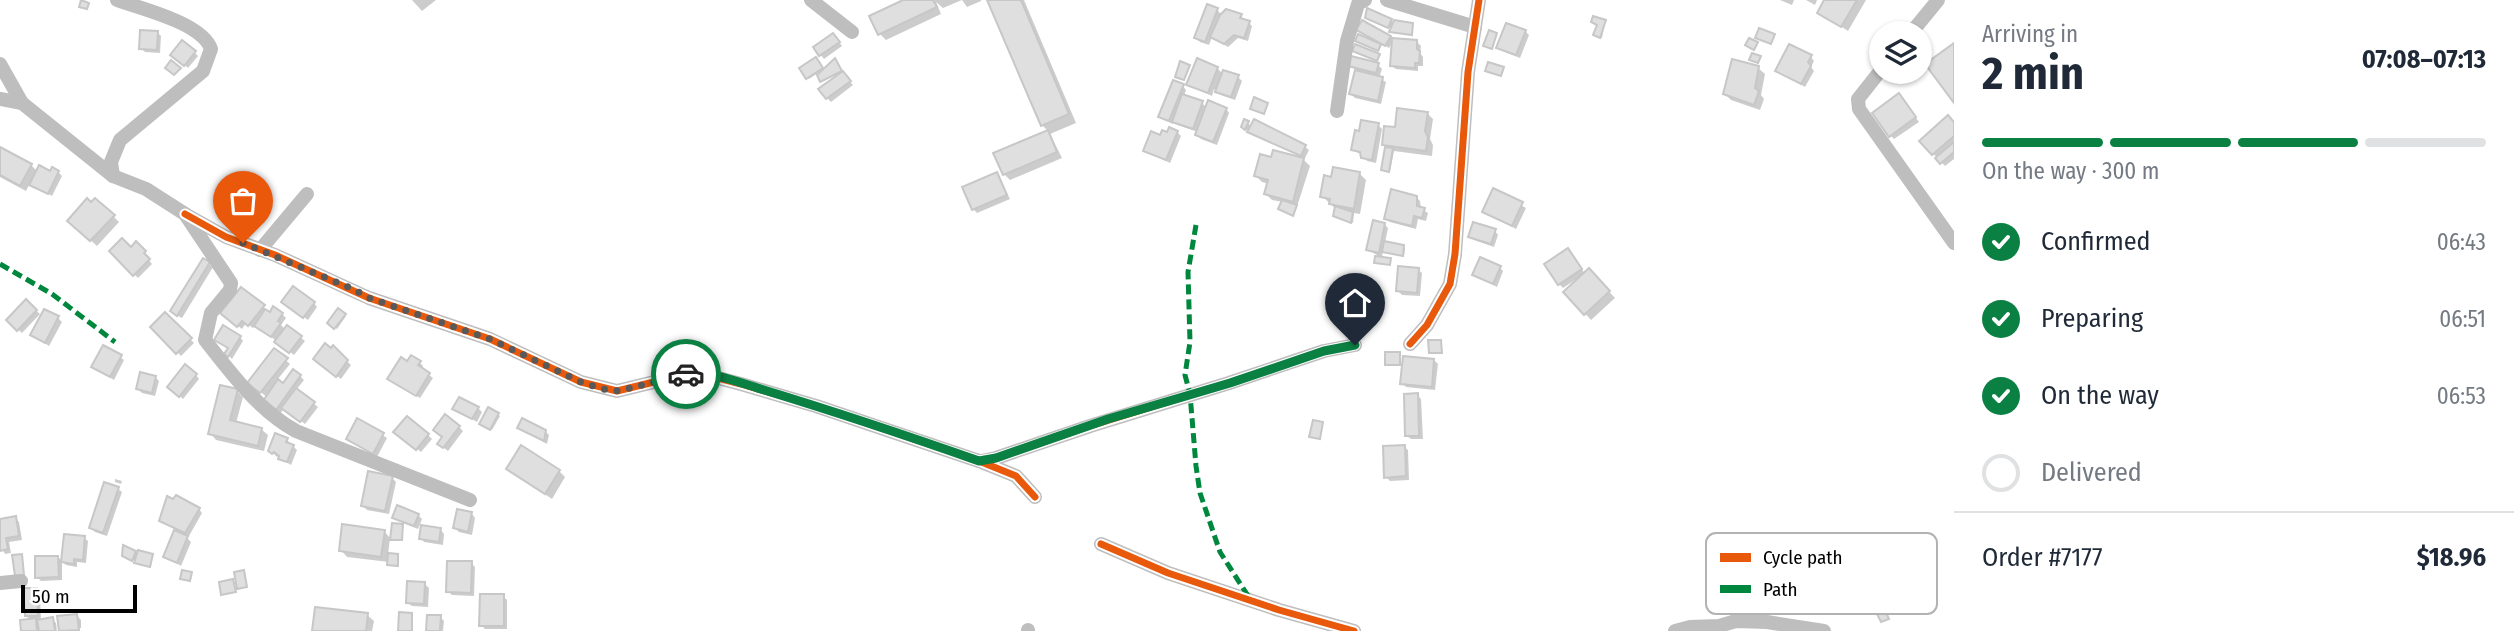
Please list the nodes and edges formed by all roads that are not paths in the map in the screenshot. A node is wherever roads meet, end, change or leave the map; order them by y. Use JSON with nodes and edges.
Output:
{"nodes":[{"id":1,"x":117,"y":0,"type":"edge"},
{"id":2,"x":811,"y":0,"type":"edge"},
{"id":3,"x":1365,"y":0,"type":"edge"},
{"id":4,"x":1387,"y":0,"type":"edge"},
{"id":5,"x":1479,"y":0,"type":"edge"},
{"id":6,"x":1938,"y":0,"type":"edge"},
{"id":7,"x":1921,"y":21,"type":"edge"},
{"id":8,"x":1475,"y":27,"type":"junction"},
{"id":9,"x":852,"y":32,"type":"dead end"},
{"id":10,"x":0,"y":64,"type":"edge"},
{"id":11,"x":1870,"y":84,"type":"edge"},
{"id":12,"x":0,"y":99,"type":"edge"},
{"id":13,"x":22,"y":103,"type":"junction"},
{"id":14,"x":1338,"y":111,"type":"dead end"},
{"id":15,"x":113,"y":176,"type":"junction"},
{"id":16,"x":307,"y":194,"type":"dead end"},
{"id":17,"x":186,"y":214,"type":"junction"},
{"id":18,"x":1954,"y":243,"type":"edge"},
{"id":19,"x":260,"y":250,"type":"junction"},
{"id":20,"x":1410,"y":344,"type":"dead end"},
{"id":21,"x":1355,"y":345,"type":"dead end"},
{"id":22,"x":979,"y":461,"type":"junction"},
{"id":23,"x":1035,"y":497,"type":"dead end"},
{"id":24,"x":470,"y":500,"type":"dead end"},
{"id":25,"x":1101,"y":544,"type":"dead end"},
{"id":26,"x":21,"y":581,"type":"dead end"},
{"id":27,"x":0,"y":583,"type":"edge"},
{"id":28,"x":1354,"y":631,"type":"edge"},
{"id":29,"x":1675,"y":631,"type":"edge"},
{"id":30,"x":1824,"y":631,"type":"edge"}],
"edges":[{"from":1,"to":15,"type":"street"},
{"from":2,"to":9,"type":"street"},
{"from":3,"to":14,"type":"street"},
{"from":4,"to":8,"type":"street"},
{"from":5,"to":8,"type":"street"},
{"from":6,"to":7,"type":"street"},
{"from":8,"to":20,"type":"street"},
{"from":10,"to":13,"type":"street"},
{"from":11,"to":18,"type":"street"},
{"from":12,"to":13,"type":"street"},
{"from":13,"to":15,"type":"street"},
{"from":15,"to":17,"type":"street"},
{"from":16,"to":19,"type":"street"},
{"from":17,"to":19,"type":"street"},
{"from":17,"to":24,"type":"street"},
{"from":19,"to":22,"type":"street"},
{"from":21,"to":22,"type":"street"},
{"from":22,"to":23,"type":"street"},
{"from":25,"to":28,"type":"street"},
{"from":26,"to":27,"type":"street"},
{"from":29,"to":30,"type":"street"}]}
